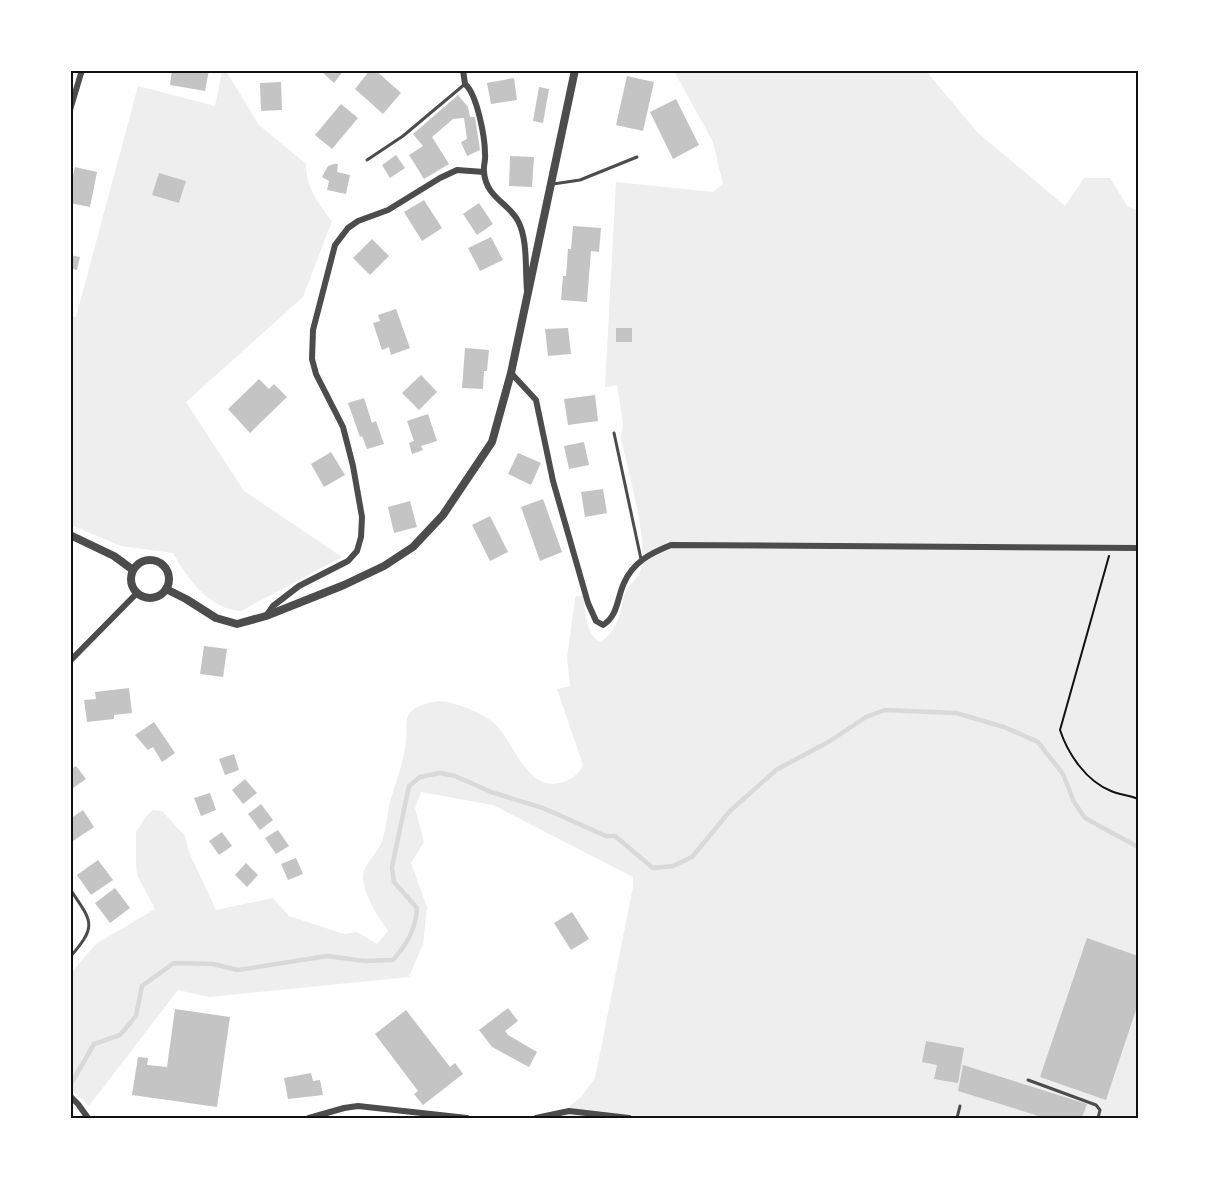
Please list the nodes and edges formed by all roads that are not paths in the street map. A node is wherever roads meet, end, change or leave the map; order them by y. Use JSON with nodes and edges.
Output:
{"nodes":[{"id":1,"x":82,"y":70,"type":"edge"},
{"id":2,"x":463,"y":70,"type":"edge"},
{"id":3,"x":575,"y":70,"type":"edge"},
{"id":4,"x":465,"y":84,"type":"junction"},
{"id":5,"x":70,"y":110,"type":"edge"},
{"id":6,"x":637,"y":157,"type":"dead end"},
{"id":7,"x":367,"y":160,"type":"dead end"},
{"id":8,"x":484,"y":172,"type":"junction"},
{"id":9,"x":551,"y":184,"type":"junction"},
{"id":10,"x":527,"y":296,"type":"junction"},
{"id":11,"x":511,"y":373,"type":"junction"},
{"id":12,"x":614,"y":433,"type":"dead end"},
{"id":13,"x":70,"y":536,"type":"edge"},
{"id":14,"x":1138,"y":548,"type":"edge"},
{"id":15,"x":641,"y":561,"type":"junction"},
{"id":16,"x":133,"y":570,"type":"junction"},
{"id":17,"x":166,"y":589,"type":"junction"},
{"id":18,"x":137,"y":593,"type":"junction"},
{"id":19,"x":266,"y":616,"type":"junction"},
{"id":20,"x":70,"y":661,"type":"edge"},
{"id":21,"x":70,"y":889,"type":"edge"},
{"id":22,"x":70,"y":957,"type":"edge"},
{"id":23,"x":1028,"y":1080,"type":"dead end"},
{"id":24,"x":70,"y":1096,"type":"edge"},
{"id":25,"x":960,"y":1106,"type":"dead end"},
{"id":26,"x":88,"y":1119,"type":"edge"},
{"id":27,"x":309,"y":1119,"type":"edge"},
{"id":28,"x":467,"y":1119,"type":"edge"},
{"id":29,"x":536,"y":1119,"type":"edge"},
{"id":30,"x":629,"y":1119,"type":"edge"},
{"id":31,"x":957,"y":1119,"type":"edge"},
{"id":32,"x":1098,"y":1119,"type":"edge"}],
"edges":[{"from":1,"to":5,"type":"street"},
{"from":2,"to":4,"type":"street"},
{"from":3,"to":9,"type":"street"},
{"from":4,"to":7,"type":"lane"},
{"from":4,"to":8,"type":"street"},
{"from":6,"to":9,"type":"lane"},
{"from":8,"to":10,"type":"street"},
{"from":8,"to":19,"type":"street"},
{"from":9,"to":10,"type":"street"},
{"from":10,"to":11,"type":"street"},
{"from":11,"to":15,"type":"street"},
{"from":11,"to":19,"type":"street"},
{"from":12,"to":15,"type":"lane"},
{"from":13,"to":16,"type":"street"},
{"from":14,"to":15,"type":"street"},
{"from":16,"to":17,"type":"street"},
{"from":16,"to":18,"type":"street"},
{"from":17,"to":18,"type":"street"},
{"from":17,"to":19,"type":"street"},
{"from":18,"to":20,"type":"street"},
{"from":21,"to":22,"type":"lane"},
{"from":23,"to":32,"type":"lane"},
{"from":24,"to":26,"type":"street"},
{"from":25,"to":31,"type":"lane"},
{"from":27,"to":28,"type":"street"},
{"from":29,"to":30,"type":"street"}]}
